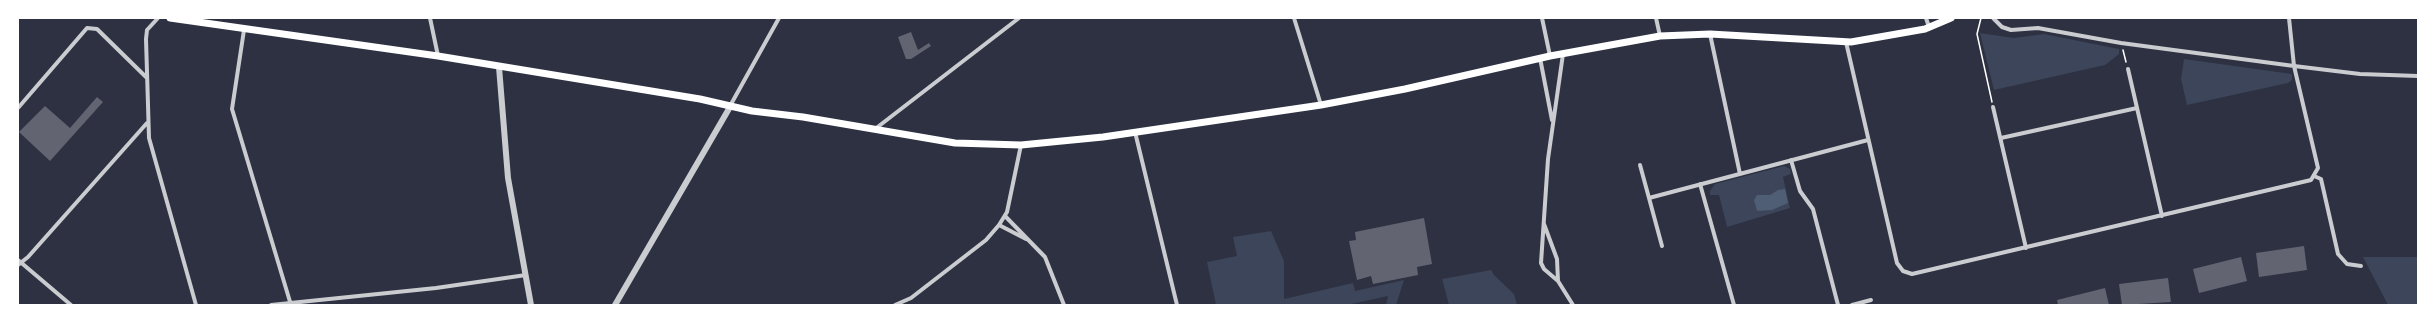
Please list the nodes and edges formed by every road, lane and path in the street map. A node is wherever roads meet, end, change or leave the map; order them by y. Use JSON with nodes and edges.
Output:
{"nodes":[{"id":1,"x":158,"y":18,"type":"edge"},
{"id":2,"x":170,"y":18,"type":"edge"},
{"id":3,"x":430,"y":18,"type":"edge"},
{"id":4,"x":779,"y":18,"type":"edge"},
{"id":5,"x":1019,"y":18,"type":"edge"},
{"id":6,"x":1294,"y":18,"type":"edge"},
{"id":7,"x":1542,"y":18,"type":"edge"},
{"id":8,"x":1656,"y":18,"type":"edge"},
{"id":9,"x":1926,"y":18,"type":"edge"},
{"id":10,"x":1951,"y":18,"type":"edge"},
{"id":11,"x":1981,"y":18,"type":"edge"},
{"id":12,"x":1994,"y":18,"type":"edge"},
{"id":13,"x":2290,"y":18,"type":"edge"},
{"id":14,"x":1929,"y":27,"type":"junction"},
{"id":15,"x":244,"y":30,"type":"junction"},
{"id":16,"x":1710,"y":34,"type":"junction"},
{"id":17,"x":1660,"y":36,"type":"junction"},
{"id":18,"x":1846,"y":42,"type":"junction"},
{"id":19,"x":2121,"y":43,"type":"junction"},
{"id":20,"x":1563,"y":54,"type":"junction"},
{"id":21,"x":438,"y":56,"type":"junction"},
{"id":22,"x":1550,"y":56,"type":"junction"},
{"id":23,"x":1540,"y":58,"type":"junction"},
{"id":24,"x":2126,"y":64,"type":"dead end"},
{"id":25,"x":2294,"y":66,"type":"junction"},
{"id":26,"x":499,"y":67,"type":"junction"},
{"id":27,"x":2128,"y":69,"type":"dead end"},
{"id":28,"x":2418,"y":76,"type":"edge"},
{"id":29,"x":146,"y":77,"type":"junction"},
{"id":30,"x":1990,"y":94,"type":"dead end"},
{"id":31,"x":1321,"y":105,"type":"junction"},
{"id":32,"x":730,"y":107,"type":"junction"},
{"id":33,"x":1993,"y":107,"type":"dead end"},
{"id":34,"x":18,"y":108,"type":"edge"},
{"id":35,"x":2137,"y":108,"type":"junction"},
{"id":36,"x":147,"y":123,"type":"junction"},
{"id":37,"x":1553,"y":125,"type":"junction"},
{"id":38,"x":874,"y":129,"type":"junction"},
{"id":39,"x":1135,"y":132,"type":"junction"},
{"id":40,"x":2000,"y":138,"type":"junction"},
{"id":41,"x":1868,"y":140,"type":"junction"},
{"id":42,"x":1021,"y":145,"type":"junction"},
{"id":43,"x":1791,"y":160,"type":"junction"},
{"id":44,"x":1640,"y":165,"type":"dead end"},
{"id":45,"x":1740,"y":174,"type":"junction"},
{"id":46,"x":2314,"y":176,"type":"junction"},
{"id":47,"x":1700,"y":184,"type":"junction"},
{"id":48,"x":1649,"y":198,"type":"junction"},
{"id":49,"x":1006,"y":216,"type":"junction"},
{"id":50,"x":2162,"y":216,"type":"junction"},
{"id":51,"x":1544,"y":224,"type":"junction"},
{"id":52,"x":999,"y":225,"type":"junction"},
{"id":53,"x":1028,"y":240,"type":"junction"},
{"id":54,"x":1662,"y":246,"type":"dead end"},
{"id":55,"x":2026,"y":248,"type":"junction"},
{"id":56,"x":19,"y":263,"type":"edge"},
{"id":57,"x":2361,"y":266,"type":"dead end"},
{"id":58,"x":526,"y":275,"type":"junction"},
{"id":59,"x":1558,"y":281,"type":"junction"},
{"id":60,"x":1871,"y":300,"type":"dead end"},
{"id":61,"x":291,"y":304,"type":"edge"},
{"id":62,"x":71,"y":305,"type":"edge"},
{"id":63,"x":196,"y":305,"type":"edge"},
{"id":64,"x":271,"y":305,"type":"edge"},
{"id":65,"x":531,"y":305,"type":"edge"},
{"id":66,"x":615,"y":305,"type":"edge"},
{"id":67,"x":895,"y":305,"type":"edge"},
{"id":68,"x":1064,"y":305,"type":"edge"},
{"id":69,"x":1177,"y":305,"type":"edge"},
{"id":70,"x":1572,"y":305,"type":"edge"},
{"id":71,"x":1734,"y":305,"type":"edge"},
{"id":72,"x":1838,"y":305,"type":"edge"},
{"id":73,"x":1852,"y":305,"type":"edge"}],
"edges":[{"from":1,"to":29,"type":"street"},
{"from":2,"to":15,"type":"main road"},
{"from":3,"to":21,"type":"street"},
{"from":4,"to":32,"type":"street"},
{"from":5,"to":38,"type":"street"},
{"from":6,"to":31,"type":"street"},
{"from":7,"to":22,"type":"street"},
{"from":8,"to":17,"type":"street"},
{"from":9,"to":14,"type":"street"},
{"from":10,"to":14,"type":"main road"},
{"from":11,"to":30,"type":"path"},
{"from":12,"to":19,"type":"street"},
{"from":13,"to":25,"type":"street"},
{"from":14,"to":18,"type":"main road"},
{"from":15,"to":21,"type":"main road"},
{"from":15,"to":61,"type":"street"},
{"from":16,"to":17,"type":"main road"},
{"from":16,"to":18,"type":"main road"},
{"from":16,"to":45,"type":"street"},
{"from":17,"to":20,"type":"main road"},
{"from":18,"to":41,"type":"street"},
{"from":19,"to":24,"type":"path"},
{"from":19,"to":25,"type":"street"},
{"from":20,"to":22,"type":"main road"},
{"from":20,"to":37,"type":"street"},
{"from":21,"to":26,"type":"main road"},
{"from":22,"to":23,"type":"main road"},
{"from":23,"to":31,"type":"main road"},
{"from":23,"to":37,"type":"street"},
{"from":25,"to":28,"type":"street"},
{"from":25,"to":46,"type":"street"},
{"from":26,"to":32,"type":"main road"},
{"from":26,"to":58,"type":"street"},
{"from":27,"to":35,"type":"street"},
{"from":29,"to":34,"type":"street"},
{"from":29,"to":36,"type":"street"},
{"from":31,"to":39,"type":"main road"},
{"from":32,"to":38,"type":"main road"},
{"from":32,"to":66,"type":"street"},
{"from":33,"to":40,"type":"street"},
{"from":35,"to":40,"type":"street"},
{"from":35,"to":50,"type":"street"},
{"from":36,"to":56,"type":"street"},
{"from":36,"to":63,"type":"street"},
{"from":37,"to":51,"type":"street"},
{"from":38,"to":42,"type":"main road"},
{"from":39,"to":42,"type":"main road"},
{"from":39,"to":69,"type":"street"},
{"from":40,"to":55,"type":"street"},
{"from":41,"to":43,"type":"street"},
{"from":41,"to":55,"type":"street"},
{"from":42,"to":49,"type":"street"},
{"from":43,"to":45,"type":"street"},
{"from":43,"to":72,"type":"street"},
{"from":44,"to":48,"type":"street"},
{"from":45,"to":47,"type":"street"},
{"from":46,"to":50,"type":"street"},
{"from":46,"to":57,"type":"street"},
{"from":47,"to":48,"type":"street"},
{"from":47,"to":71,"type":"street"},
{"from":48,"to":54,"type":"street"},
{"from":49,"to":52,"type":"street"},
{"from":49,"to":53,"type":"street"},
{"from":50,"to":55,"type":"street"},
{"from":51,"to":59,"type":"street"},
{"from":51,"to":59,"type":"street"},
{"from":52,"to":53,"type":"street"},
{"from":52,"to":67,"type":"street"},
{"from":53,"to":68,"type":"street"},
{"from":56,"to":62,"type":"street"},
{"from":58,"to":61,"type":"street"},
{"from":58,"to":65,"type":"street"},
{"from":59,"to":70,"type":"street"},
{"from":60,"to":73,"type":"street"},
{"from":61,"to":64,"type":"street"}]}
